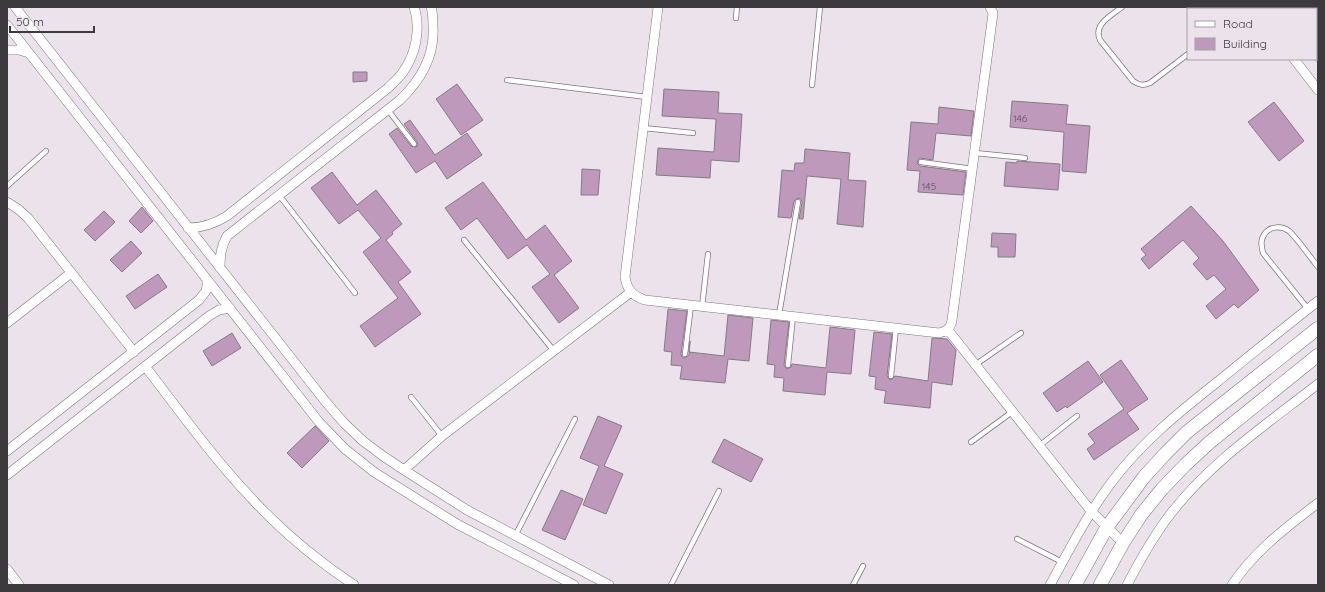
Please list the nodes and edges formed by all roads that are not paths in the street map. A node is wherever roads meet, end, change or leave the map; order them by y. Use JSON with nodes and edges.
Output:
{"nodes":[{"id":1,"x":14,"y":7,"type":"edge"},
{"id":2,"x":414,"y":7,"type":"edge"},
{"id":3,"x":431,"y":7,"type":"edge"},
{"id":4,"x":658,"y":7,"type":"edge"},
{"id":5,"x":737,"y":7,"type":"edge"},
{"id":6,"x":820,"y":7,"type":"edge"},
{"id":7,"x":990,"y":7,"type":"edge"},
{"id":8,"x":1122,"y":7,"type":"edge"},
{"id":9,"x":736,"y":18,"type":"dead end"},
{"id":10,"x":7,"y":25,"type":"edge"},
{"id":11,"x":7,"y":50,"type":"edge"},
{"id":12,"x":29,"y":53,"type":"junction"},
{"id":13,"x":1187,"y":55,"type":"edge"},
{"id":14,"x":1295,"y":60,"type":"edge"},
{"id":15,"x":507,"y":80,"type":"dead end"},
{"id":16,"x":812,"y":85,"type":"dead end"},
{"id":17,"x":1318,"y":90,"type":"edge"},
{"id":18,"x":647,"y":97,"type":"junction"},
{"id":19,"x":388,"y":110,"type":"junction"},
{"id":20,"x":643,"y":128,"type":"junction"},
{"id":21,"x":693,"y":133,"type":"dead end"},
{"id":22,"x":414,"y":144,"type":"dead end"},
{"id":23,"x":46,"y":151,"type":"dead end"},
{"id":24,"x":975,"y":153,"type":"junction"},
{"id":25,"x":1025,"y":158,"type":"dead end"},
{"id":26,"x":921,"y":162,"type":"dead end"},
{"id":27,"x":972,"y":169,"type":"junction"},
{"id":28,"x":7,"y":186,"type":"edge"},
{"id":29,"x":279,"y":195,"type":"junction"},
{"id":30,"x":246,"y":201,"type":"junction"},
{"id":31,"x":7,"y":202,"type":"edge"},
{"id":32,"x":798,"y":202,"type":"dead end"},
{"id":33,"x":257,"y":212,"type":"junction"},
{"id":34,"x":188,"y":228,"type":"junction"},
{"id":35,"x":464,"y":240,"type":"dead end"},
{"id":36,"x":708,"y":254,"type":"dead end"},
{"id":37,"x":1318,"y":267,"type":"edge"},
{"id":38,"x":220,"y":268,"type":"junction"},
{"id":39,"x":71,"y":273,"type":"junction"},
{"id":40,"x":208,"y":281,"type":"junction"},
{"id":41,"x":355,"y":292,"type":"dead end"},
{"id":42,"x":631,"y":292,"type":"junction"},
{"id":43,"x":1318,"y":301,"type":"edge"},
{"id":44,"x":691,"y":305,"type":"junction"},
{"id":45,"x":702,"y":307,"type":"junction"},
{"id":46,"x":230,"y":308,"type":"junction"},
{"id":47,"x":1308,"y":309,"type":"junction"},
{"id":48,"x":779,"y":315,"type":"junction"},
{"id":49,"x":793,"y":316,"type":"junction"},
{"id":50,"x":7,"y":323,"type":"edge"},
{"id":51,"x":896,"y":328,"type":"junction"},
{"id":52,"x":1318,"y":328,"type":"edge"},
{"id":53,"x":948,"y":330,"type":"junction"},
{"id":54,"x":1021,"y":333,"type":"dead end"},
{"id":55,"x":554,"y":351,"type":"junction"},
{"id":56,"x":134,"y":352,"type":"junction"},
{"id":57,"x":685,"y":354,"type":"dead end"},
{"id":58,"x":1318,"y":355,"type":"edge"},
{"id":59,"x":975,"y":364,"type":"junction"},
{"id":60,"x":788,"y":365,"type":"dead end"},
{"id":61,"x":145,"y":366,"type":"junction"},
{"id":62,"x":891,"y":376,"type":"dead end"},
{"id":63,"x":1318,"y":384,"type":"edge"},
{"id":64,"x":410,"y":397,"type":"dead end"},
{"id":65,"x":1012,"y":412,"type":"junction"},
{"id":66,"x":1077,"y":416,"type":"dead end"},
{"id":67,"x":576,"y":419,"type":"dead end"},
{"id":68,"x":442,"y":436,"type":"junction"},
{"id":69,"x":971,"y":442,"type":"dead end"},
{"id":70,"x":1039,"y":446,"type":"junction"},
{"id":71,"x":7,"y":452,"type":"edge"},
{"id":72,"x":404,"y":470,"type":"junction"},
{"id":73,"x":7,"y":475,"type":"edge"},
{"id":74,"x":720,"y":492,"type":"dead end"},
{"id":75,"x":1318,"y":503,"type":"edge"},
{"id":76,"x":1091,"y":511,"type":"junction"},
{"id":77,"x":1107,"y":527,"type":"junction"},
{"id":78,"x":515,"y":536,"type":"junction"},
{"id":79,"x":1017,"y":539,"type":"dead end"},
{"id":80,"x":1123,"y":543,"type":"junction"},
{"id":81,"x":1062,"y":562,"type":"junction"},
{"id":82,"x":863,"y":566,"type":"dead end"},
{"id":83,"x":7,"y":569,"type":"edge"},
{"id":84,"x":344,"y":582,"type":"edge"},
{"id":85,"x":570,"y":584,"type":"edge"},
{"id":86,"x":19,"y":585,"type":"edge"},
{"id":87,"x":354,"y":585,"type":"edge"},
{"id":88,"x":609,"y":585,"type":"edge"},
{"id":89,"x":671,"y":585,"type":"edge"},
{"id":90,"x":853,"y":585,"type":"edge"},
{"id":91,"x":1050,"y":585,"type":"edge"},
{"id":92,"x":1075,"y":585,"type":"edge"},
{"id":93,"x":1100,"y":585,"type":"edge"},
{"id":94,"x":1127,"y":585,"type":"edge"},
{"id":95,"x":1232,"y":585,"type":"edge"}],
"edges":[{"from":1,"to":34,"type":"street"},
{"from":2,"to":30,"type":"street"},
{"from":3,"to":19,"type":"street"},
{"from":4,"to":18,"type":"street"},
{"from":5,"to":9,"type":"lane"},
{"from":6,"to":16,"type":"lane"},
{"from":7,"to":24,"type":"street"},
{"from":8,"to":13,"type":"lane"},
{"from":10,"to":12,"type":"street"},
{"from":11,"to":12,"type":"street"},
{"from":12,"to":40,"type":"street"},
{"from":14,"to":17,"type":"street"},
{"from":15,"to":18,"type":"lane"},
{"from":18,"to":20,"type":"street"},
{"from":19,"to":22,"type":"lane"},
{"from":19,"to":29,"type":"street"},
{"from":20,"to":21,"type":"lane"},
{"from":20,"to":42,"type":"street"},
{"from":23,"to":28,"type":"lane"},
{"from":24,"to":25,"type":"lane"},
{"from":24,"to":27,"type":"street"},
{"from":26,"to":27,"type":"lane"},
{"from":27,"to":53,"type":"street"},
{"from":29,"to":33,"type":"street"},
{"from":29,"to":41,"type":"lane"},
{"from":30,"to":33,"type":"street"},
{"from":30,"to":34,"type":"street"},
{"from":31,"to":39,"type":"street"},
{"from":32,"to":48,"type":"lane"},
{"from":33,"to":38,"type":"street"},
{"from":34,"to":38,"type":"street"},
{"from":35,"to":55,"type":"lane"},
{"from":36,"to":45,"type":"lane"},
{"from":37,"to":47,"type":"lane"},
{"from":38,"to":72,"type":"street"},
{"from":39,"to":50,"type":"street"},
{"from":39,"to":56,"type":"street"},
{"from":40,"to":46,"type":"street"},
{"from":40,"to":56,"type":"street"},
{"from":42,"to":44,"type":"street"},
{"from":42,"to":55,"type":"street"},
{"from":43,"to":47,"type":"street"},
{"from":44,"to":45,"type":"street"},
{"from":44,"to":57,"type":"lane"},
{"from":45,"to":48,"type":"street"},
{"from":46,"to":61,"type":"street"},
{"from":46,"to":85,"type":"street"},
{"from":47,"to":76,"type":"street"},
{"from":48,"to":49,"type":"street"},
{"from":49,"to":51,"type":"street"},
{"from":49,"to":60,"type":"lane"},
{"from":51,"to":53,"type":"street"},
{"from":51,"to":62,"type":"lane"},
{"from":52,"to":77,"type":"street"},
{"from":53,"to":59,"type":"street"},
{"from":54,"to":59,"type":"lane"},
{"from":55,"to":68,"type":"street"},
{"from":56,"to":71,"type":"street"},
{"from":58,"to":80,"type":"street"},
{"from":59,"to":65,"type":"street"},
{"from":61,"to":73,"type":"street"},
{"from":61,"to":84,"type":"street"},
{"from":63,"to":94,"type":"street"},
{"from":64,"to":68,"type":"lane"},
{"from":65,"to":69,"type":"lane"},
{"from":65,"to":70,"type":"street"},
{"from":66,"to":70,"type":"lane"},
{"from":67,"to":78,"type":"lane"},
{"from":68,"to":72,"type":"street"},
{"from":70,"to":76,"type":"street"},
{"from":72,"to":78,"type":"street"},
{"from":74,"to":89,"type":"lane"},
{"from":75,"to":95,"type":"street"},
{"from":76,"to":77,"type":"street"},
{"from":76,"to":81,"type":"street"},
{"from":77,"to":80,"type":"street"},
{"from":77,"to":92,"type":"street"},
{"from":78,"to":88,"type":"street"},
{"from":79,"to":81,"type":"lane"},
{"from":80,"to":93,"type":"street"},
{"from":81,"to":91,"type":"street"},
{"from":82,"to":90,"type":"lane"},
{"from":83,"to":86,"type":"street"},
{"from":84,"to":87,"type":"street"}]}
